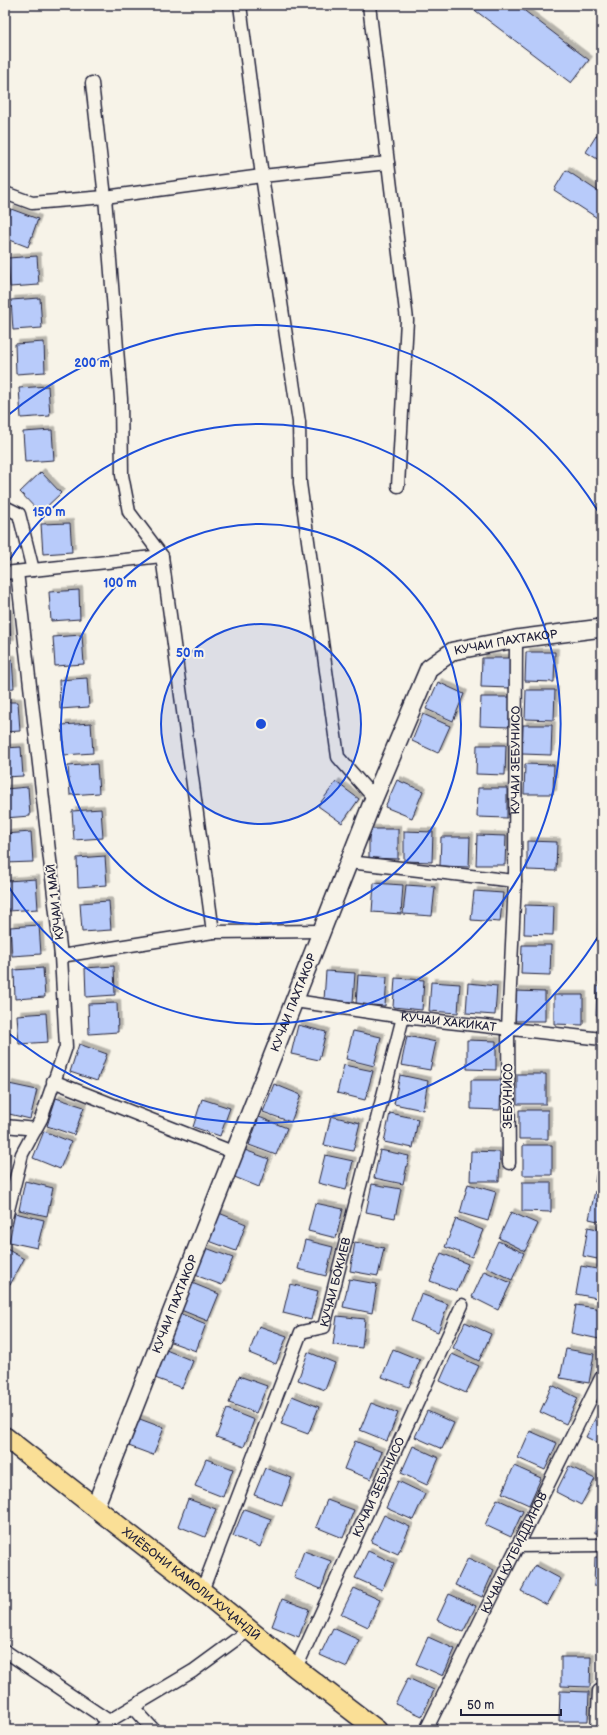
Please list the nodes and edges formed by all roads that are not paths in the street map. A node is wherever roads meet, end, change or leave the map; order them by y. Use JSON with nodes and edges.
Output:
{"nodes":[{"id":1,"x":240,"y":5,"type":"edge"},
{"id":2,"x":369,"y":5,"type":"edge"},
{"id":3,"x":92,"y":83,"type":"dead end"},
{"id":4,"x":388,"y":163,"type":"junction"},
{"id":5,"x":262,"y":176,"type":"junction"},
{"id":6,"x":5,"y":193,"type":"edge"},
{"id":7,"x":105,"y":197,"type":"junction"},
{"id":8,"x":398,"y":486,"type":"dead end"},
{"id":9,"x":5,"y":507,"type":"edge"},
{"id":10,"x":162,"y":556,"type":"junction"},
{"id":11,"x":33,"y":570,"type":"junction"},
{"id":12,"x":11,"y":573,"type":"edge"},
{"id":13,"x":602,"y":628,"type":"edge"},
{"id":14,"x":516,"y":639,"type":"junction"},
{"id":15,"x":374,"y":798,"type":"junction"},
{"id":16,"x":350,"y":862,"type":"junction"},
{"id":17,"x":515,"y":880,"type":"junction"},
{"id":18,"x":323,"y":931,"type":"junction"},
{"id":19,"x":213,"y":932,"type":"junction"},
{"id":20,"x":61,"y":956,"type":"junction"},
{"id":21,"x":295,"y":1001,"type":"junction"},
{"id":22,"x":403,"y":1017,"type":"junction"},
{"id":23,"x":508,"y":1028,"type":"junction"},
{"id":24,"x":602,"y":1039,"type":"edge"},
{"id":25,"x":53,"y":1081,"type":"junction"},
{"id":26,"x":5,"y":1126,"type":"edge"},
{"id":27,"x":36,"y":1129,"type":"junction"},
{"id":28,"x":235,"y":1153,"type":"junction"},
{"id":29,"x":509,"y":1164,"type":"dead end"},
{"id":30,"x":5,"y":1222,"type":"edge"},
{"id":31,"x":462,"y":1305,"type":"dead end"},
{"id":32,"x":602,"y":1376,"type":"edge"},
{"id":33,"x":598,"y":1390,"type":"edge"},
{"id":34,"x":5,"y":1437,"type":"edge"},
{"id":35,"x":95,"y":1506,"type":"junction"},
{"id":36,"x":602,"y":1545,"type":"edge"},
{"id":37,"x":517,"y":1546,"type":"junction"},
{"id":38,"x":202,"y":1591,"type":"junction"},
{"id":39,"x":249,"y":1630,"type":"junction"},
{"id":40,"x":5,"y":1652,"type":"edge"},
{"id":41,"x":296,"y":1668,"type":"junction"},
{"id":42,"x":599,"y":1691,"type":"dead end"},
{"id":43,"x":133,"y":1707,"type":"junction"},
{"id":44,"x":109,"y":1721,"type":"junction"},
{"id":45,"x":100,"y":1730,"type":"edge"},
{"id":46,"x":154,"y":1730,"type":"edge"},
{"id":47,"x":377,"y":1730,"type":"edge"},
{"id":48,"x":426,"y":1730,"type":"edge"},
{"id":49,"x":597,"y":1730,"type":"edge"}],
"edges":[{"from":1,"to":5,"type":"street"},
{"from":2,"to":4,"type":"street"},
{"from":3,"to":7,"type":"street"},
{"from":4,"to":5,"type":"street"},
{"from":4,"to":8,"type":"street"},
{"from":5,"to":7,"type":"street"},
{"from":5,"to":15,"type":"street"},
{"from":6,"to":7,"type":"street"},
{"from":7,"to":10,"type":"street"},
{"from":9,"to":11,"type":"street"},
{"from":10,"to":11,"type":"street"},
{"from":10,"to":19,"type":"street"},
{"from":11,"to":12,"type":"street"},
{"from":12,"to":20,"type":"street","name":"КӮЧАИ 1 МАЙ"},
{"from":13,"to":14,"type":"main road","name":"КУЧАИ ПАХТАКОР"},
{"from":14,"to":15,"type":"main road","name":"КУЧАИ ПАХТАКОР"},
{"from":14,"to":17,"type":"street","name":"КУЧАИ ЗЕБУНИСО"},
{"from":15,"to":16,"type":"main road","name":"КУЧАИ ПАХТАКОР"},
{"from":16,"to":17,"type":"street"},
{"from":16,"to":18,"type":"main road","name":"КУЧАИ ПАХТАКОР"},
{"from":17,"to":23,"type":"street","name":"КУЧАИ ЗЕБУНИСО"},
{"from":18,"to":19,"type":"street"},
{"from":18,"to":21,"type":"main road","name":"КУЧАИ ПАХТАКОР"},
{"from":19,"to":20,"type":"street"},
{"from":20,"to":25,"type":"street","name":"КӮЧАИ 1 МАЙ"},
{"from":21,"to":22,"type":"street","name":"КУЧАИ ХАКИКАТ"},
{"from":21,"to":28,"type":"main road","name":"КУЧАИ ПАХТАКОР"},
{"from":22,"to":23,"type":"street","name":"КУЧАИ ХАКИКАТ"},
{"from":22,"to":38,"type":"street","name":"КУЧАИ БОКИЕВ"},
{"from":23,"to":24,"type":"street","name":"КУЧАИ ХАКИКАТ"},
{"from":23,"to":29,"type":"street","name":"ЗЕБУНИСО"},
{"from":25,"to":27,"type":"street","name":"КӮЧАИ 1 МАЙ"},
{"from":25,"to":28,"type":"street"},
{"from":26,"to":27,"type":"street"},
{"from":27,"to":30,"type":"street","name":"КӮЧАИ 1 МАЙ"},
{"from":28,"to":35,"type":"main road","name":"КУЧАИ ПАХТАКОР"},
{"from":31,"to":41,"type":"street","name":"КУЧАИ ЗЕБУНИСО"},
{"from":32,"to":33,"type":"street","name":"КУЧАИ КУТБИДДИНОВ"},
{"from":33,"to":37,"type":"street","name":"КУЧАИ КУТБИДДИНОВ"},
{"from":34,"to":35,"type":"main road","name":"ХИЁБОНИ КАМОЛИ ХУҶАНДӢ"},
{"from":35,"to":38,"type":"main road","name":"ХИЁБОНИ КАМОЛИ ХУҶАНДӢ"},
{"from":36,"to":37,"type":"street"},
{"from":37,"to":48,"type":"street","name":"КУЧАИ КУТБИДДИНОВ"},
{"from":38,"to":39,"type":"main road","name":"ХИЁБОНИ КАМОЛИ ХУҶАНДӢ"},
{"from":39,"to":41,"type":"main road","name":"ХИЁБОНИ КАМОЛИ ХУҶАНДӢ"},
{"from":39,"to":43,"type":"street"},
{"from":40,"to":44,"type":"street"},
{"from":41,"to":47,"type":"main road","name":"ХИЁБОНИ КАМОЛИ ХУҶАНДӢ"},
{"from":42,"to":49,"type":"street"},
{"from":43,"to":44,"type":"street"},
{"from":43,"to":46,"type":"street"},
{"from":44,"to":45,"type":"street"}]}
